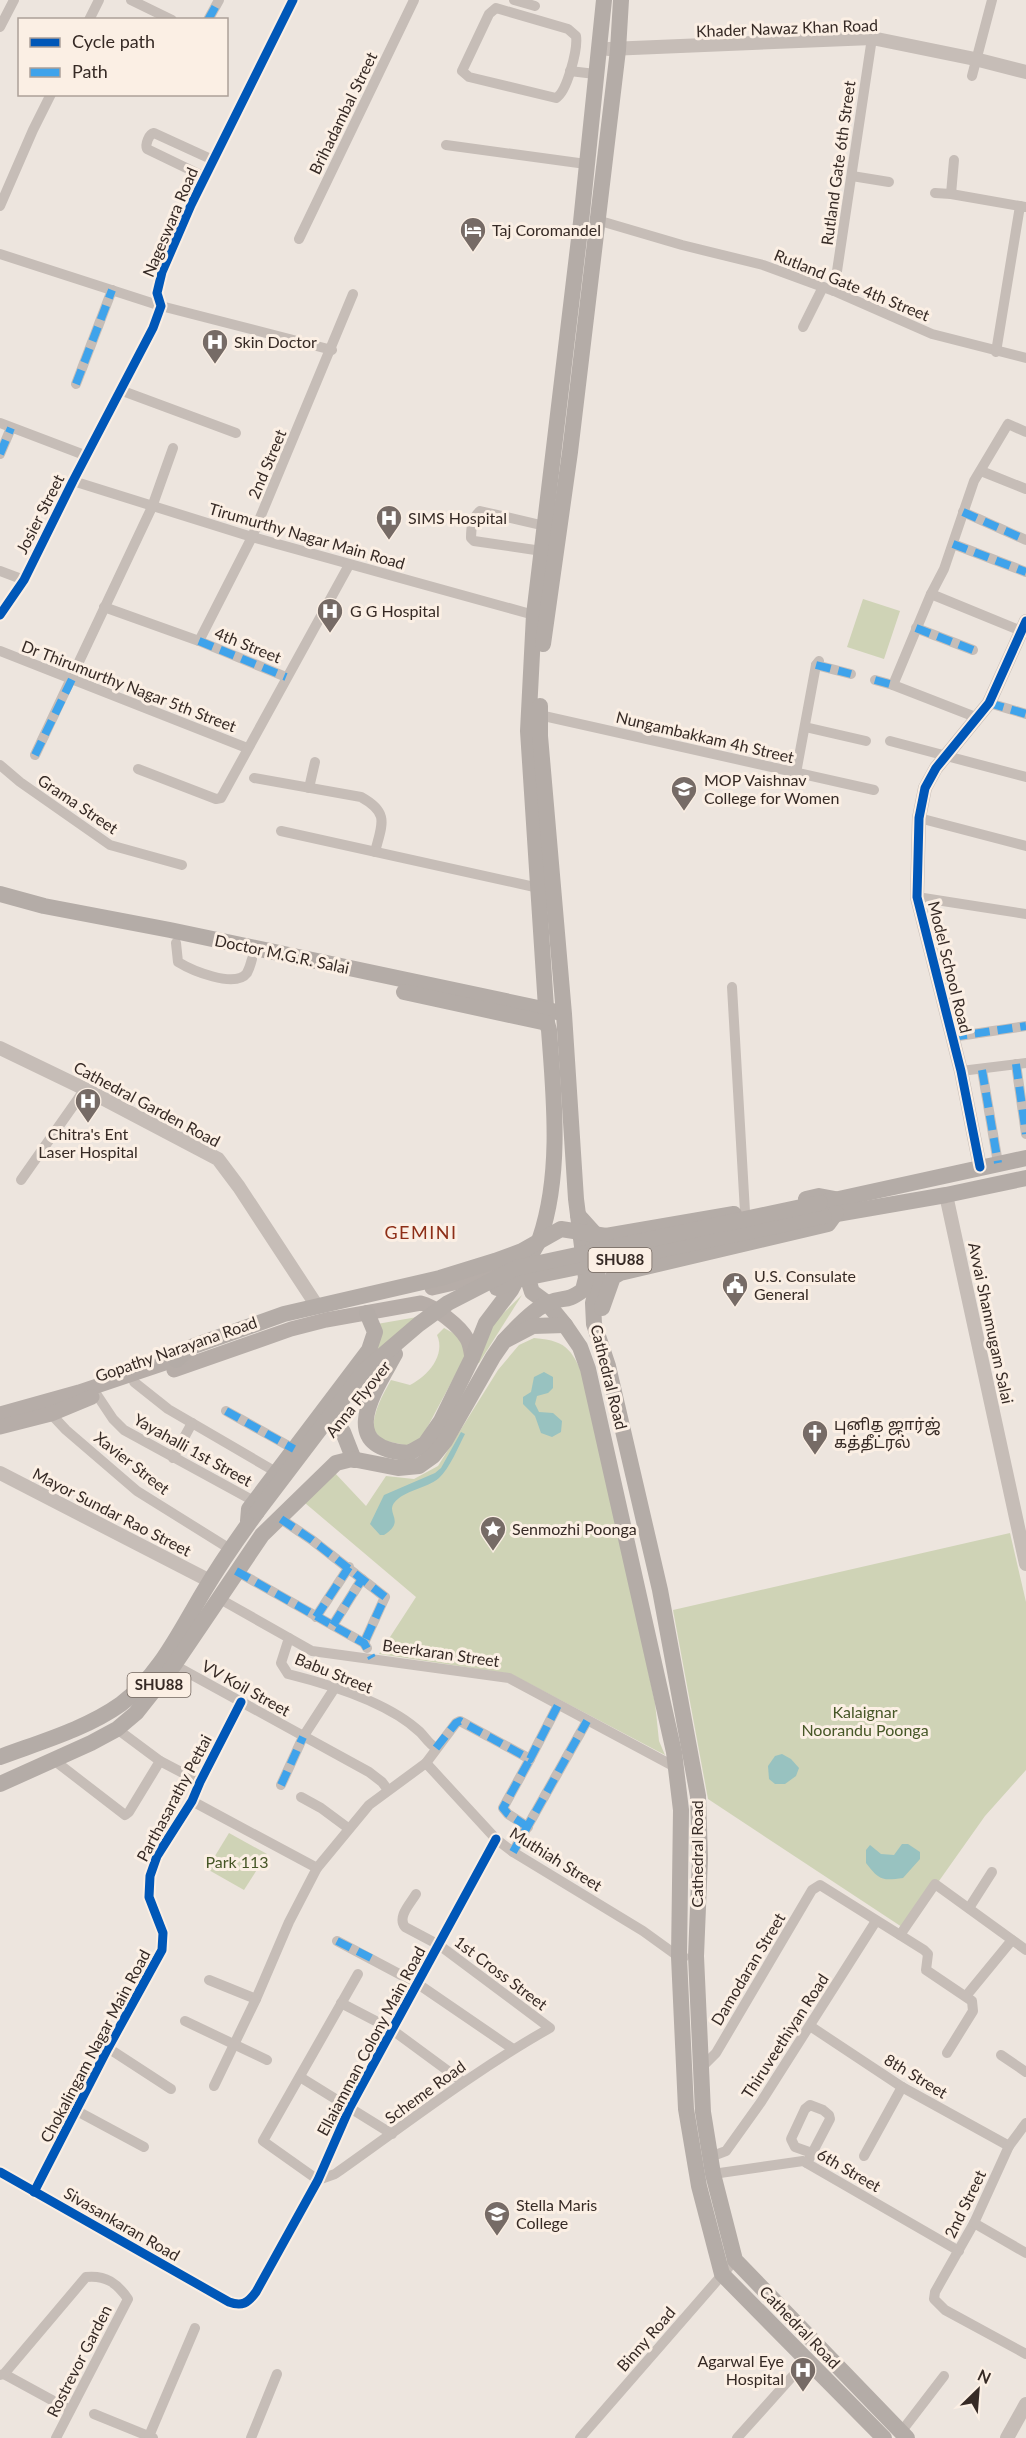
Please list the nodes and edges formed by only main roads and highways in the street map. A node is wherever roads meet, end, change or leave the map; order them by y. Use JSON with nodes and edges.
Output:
{"nodes":[{"id":1,"x":604,"y":0,"type":"edge"},
{"id":2,"x":621,"y":0,"type":"edge"},
{"id":3,"x":537,"y":626,"type":"junction"},
{"id":4,"x":539,"y":795,"type":"junction"},
{"id":5,"x":0,"y":894,"type":"edge"},
{"id":6,"x":0,"y":903,"type":"edge"},
{"id":7,"x":553,"y":1016,"type":"junction"},
{"id":8,"x":1026,"y":1158,"type":"edge"},
{"id":9,"x":1026,"y":1178,"type":"edge"},
{"id":10,"x":829,"y":1208,"type":"junction"},
{"id":11,"x":590,"y":1229,"type":"junction"},
{"id":12,"x":539,"y":1240,"type":"junction"},
{"id":13,"x":520,"y":1267,"type":"junction"},
{"id":14,"x":613,"y":1277,"type":"junction"},
{"id":15,"x":547,"y":1303,"type":"junction"},
{"id":16,"x":367,"y":1313,"type":"junction"},
{"id":17,"x":566,"y":1325,"type":"junction"},
{"id":18,"x":504,"y":1341,"type":"junction"},
{"id":19,"x":395,"y":1354,"type":"junction"},
{"id":20,"x":472,"y":1358,"type":"junction"},
{"id":21,"x":177,"y":1360,"type":"junction"},
{"id":22,"x":607,"y":1362,"type":"junction"},
{"id":23,"x":325,"y":1409,"type":"junction"},
{"id":24,"x":0,"y":1414,"type":"edge"},
{"id":25,"x":0,"y":1427,"type":"edge"},
{"id":26,"x":354,"y":1460,"type":"junction"},
{"id":27,"x":261,"y":1519,"type":"junction"},
{"id":28,"x":0,"y":1758,"type":"edge"},
{"id":29,"x":0,"y":1784,"type":"edge"},
{"id":30,"x":904,"y":2435,"type":"edge"},
{"id":31,"x":884,"y":2438,"type":"edge"}],
"edges":[{"from":1,"to":3,"type":"main road"},
{"from":2,"to":3,"type":"main road"},
{"from":3,"to":4,"type":"main road"},
{"from":4,"to":7,"type":"main road"},
{"from":4,"to":7,"type":"main road"},
{"from":5,"to":7,"type":"main road","name":"Doctor M.G.R. Salai"},
{"from":6,"to":7,"type":"main road","name":"Doctor M.G.R. Salai"},
{"from":7,"to":11,"type":"main road"},
{"from":7,"to":12,"type":"main road"},
{"from":8,"to":10,"type":"main road","number":"SHU88"},
{"from":9,"to":10,"type":"main road","number":"SHU88"},
{"from":10,"to":11,"type":"main road"},
{"from":10,"to":13,"type":"main road","name":"Anna Flyover","number":"SHU88","bridge":true},
{"from":10,"to":14,"type":"main road"},
{"from":10,"to":19,"type":"main road","name":"Anna Flyover","number":"SHU88","bridge":true},
{"from":11,"to":12,"type":"main road"},
{"from":11,"to":14,"type":"main road"},
{"from":11,"to":15,"type":"main road"},
{"from":11,"to":22,"type":"main road","name":"Cathedral Road"},
{"from":12,"to":13,"type":"main road"},
{"from":12,"to":21,"type":"main road"},
{"from":13,"to":15,"type":"main road","name":"Cathedral Road"},
{"from":13,"to":20,"type":"main road"},
{"from":13,"to":21,"type":"main road","name":"Anna Flyover","bridge":true},
{"from":13,"to":27,"type":"main road","name":"Anna Flyover","number":"SHU88","bridge":true},
{"from":14,"to":22,"type":"main road"},
{"from":15,"to":17,"type":"main road","name":"Cathedral Road"},
{"from":15,"to":18,"type":"main road"},
{"from":16,"to":20,"type":"main road","name":"Gopathy Narayana Road"},
{"from":16,"to":23,"type":"main road"},
{"from":16,"to":25,"type":"main road","name":"Gopathy Narayana Road"},
{"from":17,"to":18,"type":"main road"},
{"from":17,"to":31,"type":"main road","name":"Cathedral Road"},
{"from":18,"to":26,"type":"main road"},
{"from":19,"to":20,"type":"main road"},
{"from":19,"to":27,"type":"main road","name":"Anna Flyover","number":"SHU88"},
{"from":21,"to":24,"type":"main road","name":"Anna Flyover"},
{"from":22,"to":30,"type":"main road","name":"Cathedral Road"},
{"from":23,"to":26,"type":"main road"},
{"from":23,"to":27,"type":"main road"},
{"from":26,"to":27,"type":"main road"},
{"from":27,"to":28,"type":"main road","number":"SHU88"},
{"from":27,"to":29,"type":"main road","number":"SHU88"}]}
